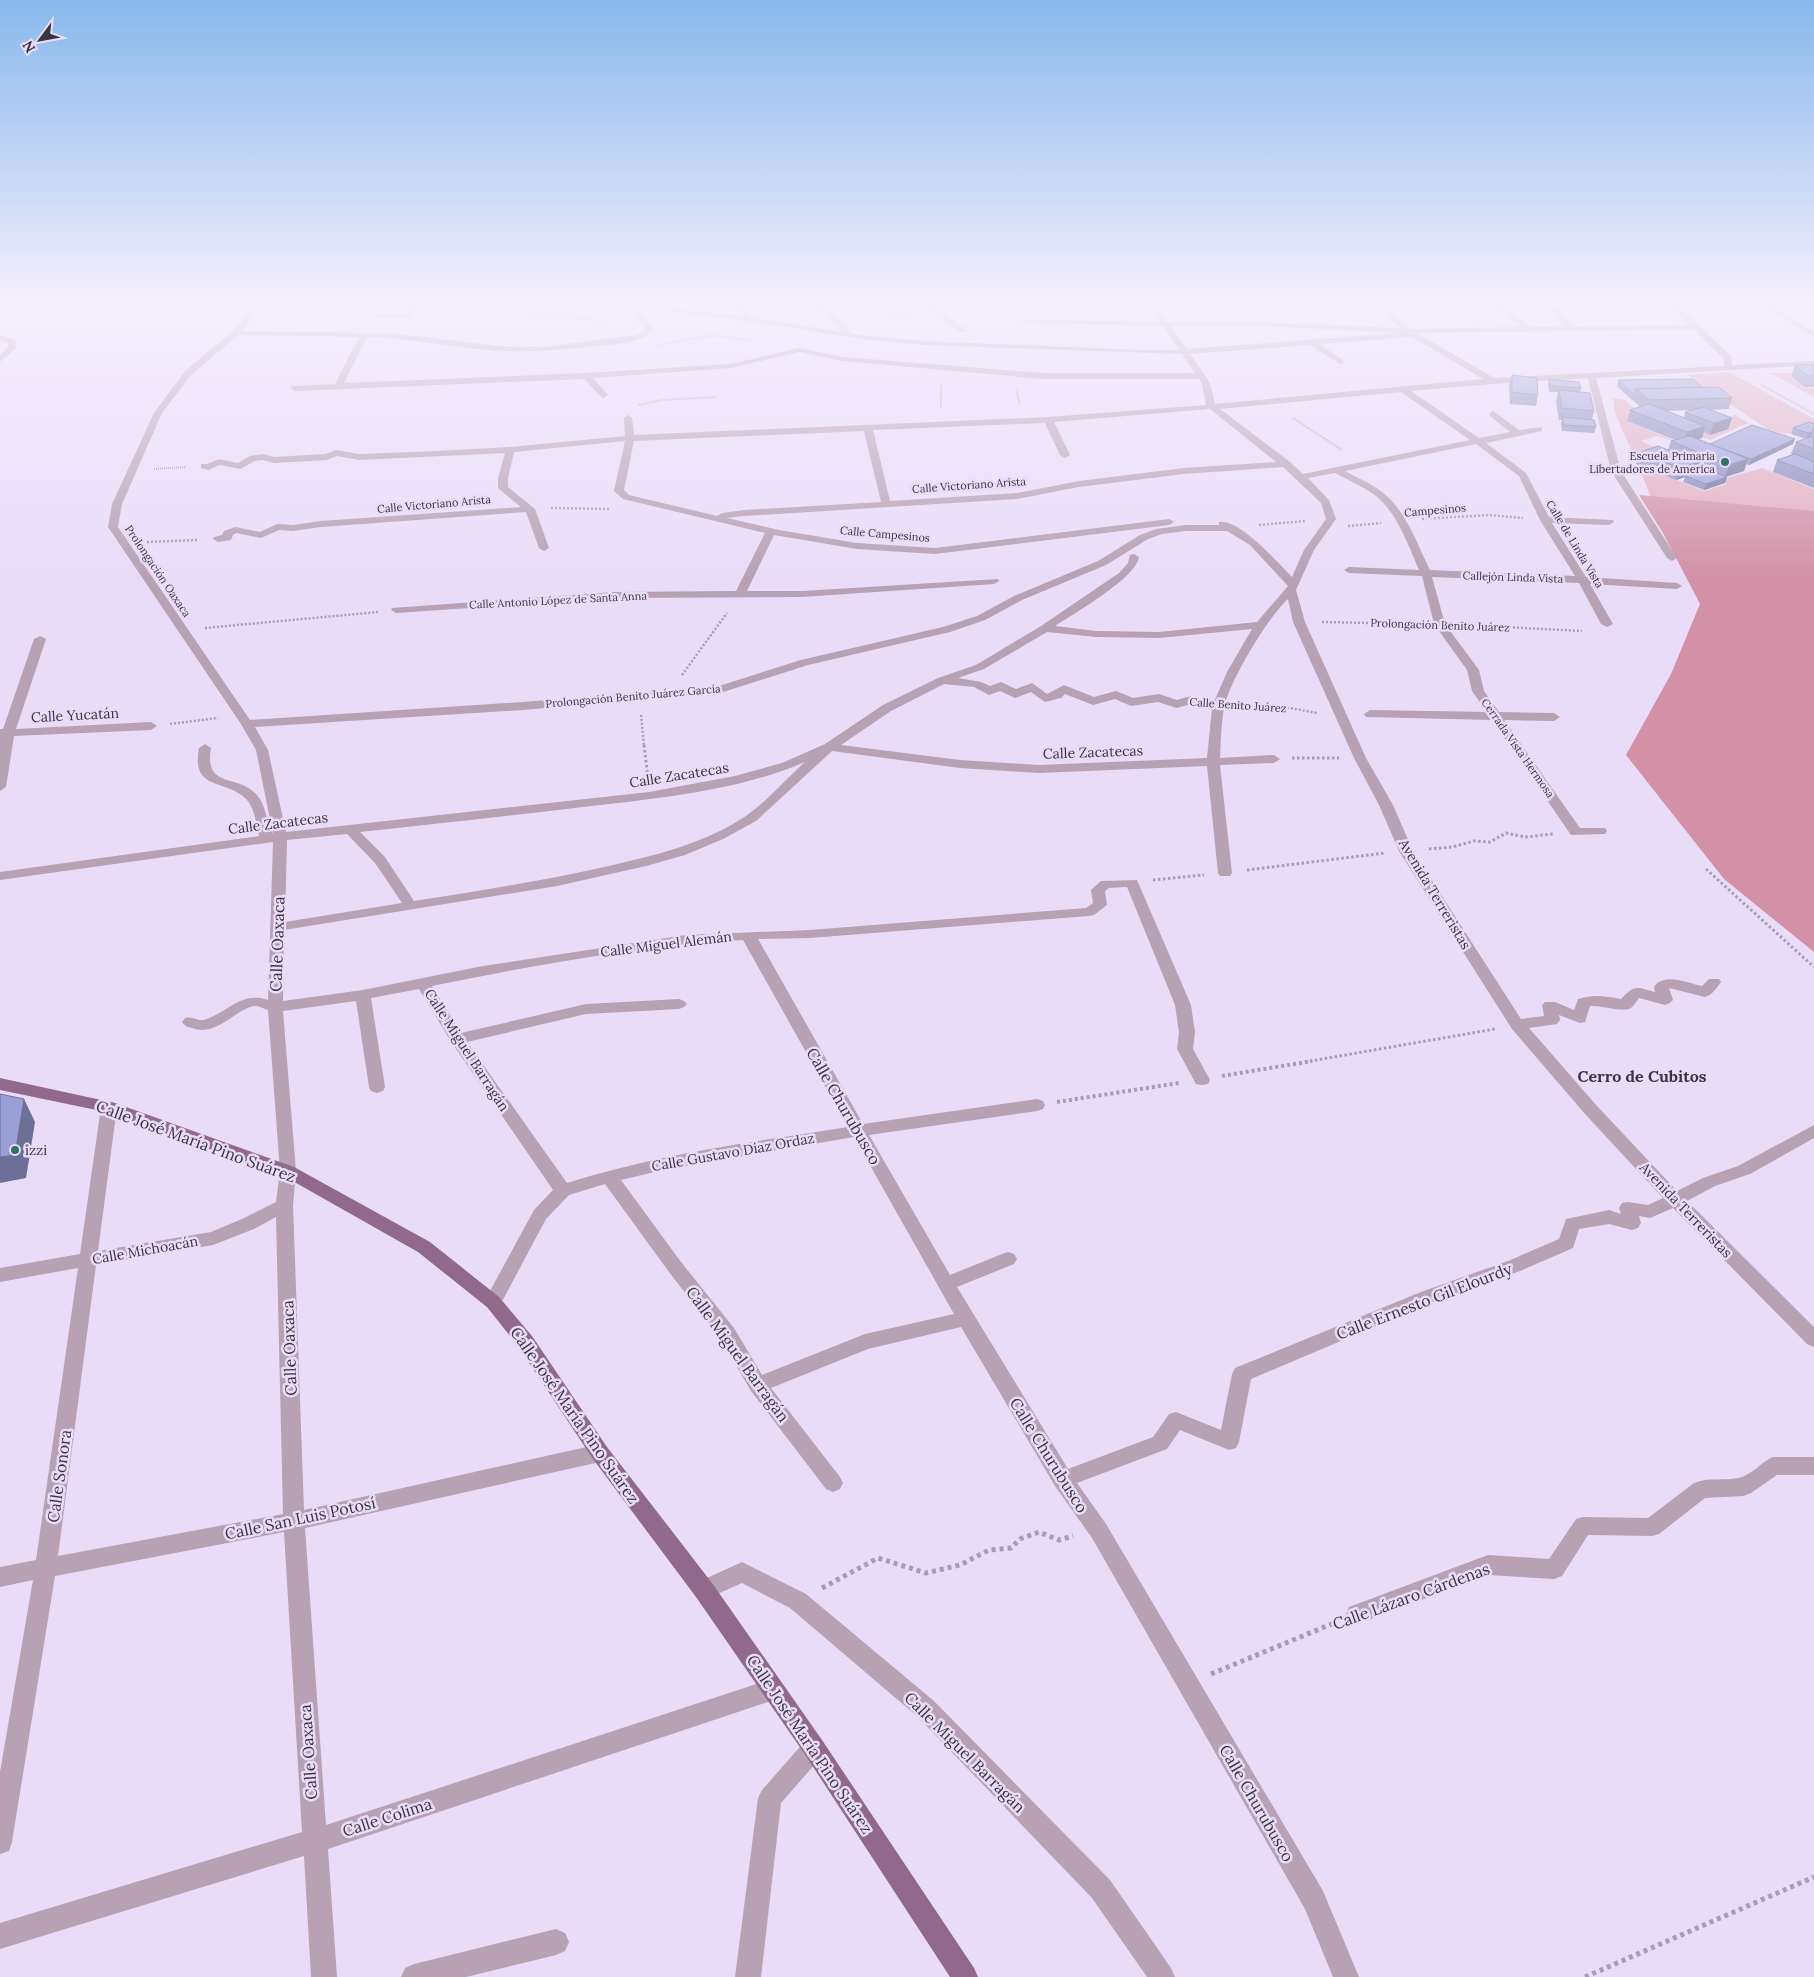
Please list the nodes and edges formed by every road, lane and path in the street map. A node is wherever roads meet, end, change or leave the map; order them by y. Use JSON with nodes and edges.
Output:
{"nodes":[{"id":1,"x":172,"y":394,"type":"edge"},
{"id":2,"x":941,"y":394,"type":"edge"},
{"id":3,"x":1017,"y":394,"type":"edge"},
{"id":4,"x":1209,"y":394,"type":"edge"},
{"id":5,"x":1349,"y":394,"type":"edge"},
{"id":6,"x":1410,"y":394,"type":"edge"},
{"id":7,"x":1596,"y":394,"type":"edge"},
{"id":8,"x":1778,"y":394,"type":"edge"},
{"id":9,"x":716,"y":397,"type":"dead end"},
{"id":10,"x":1270,"y":402,"type":"junction"},
{"id":11,"x":638,"y":405,"type":"dead end"},
{"id":12,"x":1212,"y":406,"type":"junction"},
{"id":13,"x":1493,"y":414,"type":"dead end"},
{"id":14,"x":1814,"y":414,"type":"edge"},
{"id":15,"x":628,"y":418,"type":"dead end"},
{"id":16,"x":1048,"y":420,"type":"junction"},
{"id":17,"x":1028,"y":421,"type":"junction"},
{"id":18,"x":944,"y":426,"type":"junction"},
{"id":19,"x":868,"y":427,"type":"junction"},
{"id":20,"x":1539,"y":429,"type":"dead end"},
{"id":21,"x":1518,"y":434,"type":"junction"},
{"id":22,"x":630,"y":438,"type":"junction"},
{"id":23,"x":1478,"y":441,"type":"junction"},
{"id":24,"x":510,"y":450,"type":"junction"},
{"id":25,"x":1065,"y":455,"type":"dead end"},
{"id":26,"x":1287,"y":464,"type":"junction"},
{"id":27,"x":1363,"y":464,"type":"junction"},
{"id":28,"x":204,"y":466,"type":"joint"},
{"id":29,"x":1337,"y":470,"type":"junction"},
{"id":30,"x":131,"y":471,"type":"junction"},
{"id":31,"x":1302,"y":477,"type":"junction"},
{"id":32,"x":886,"y":504,"type":"junction"},
{"id":33,"x":530,"y":509,"type":"junction"},
{"id":34,"x":614,"y":509,"type":"dead end"},
{"id":35,"x":713,"y":517,"type":"junction"},
{"id":36,"x":1545,"y":520,"type":"junction"},
{"id":37,"x":1329,"y":522,"type":"junction"},
{"id":38,"x":1401,"y":522,"type":"junction"},
{"id":39,"x":1609,"y":522,"type":"dead end"},
{"id":40,"x":1230,"y":528,"type":"junction"},
{"id":41,"x":770,"y":532,"type":"junction"},
{"id":42,"x":218,"y":539,"type":"joint"},
{"id":43,"x":140,"y":542,"type":"dead end"},
{"id":44,"x":544,"y":548,"type":"dead end"},
{"id":45,"x":1134,"y":557,"type":"dead end"},
{"id":46,"x":1672,"y":558,"type":"dead end"},
{"id":47,"x":1349,"y":570,"type":"dead end"},
{"id":48,"x":1426,"y":573,"type":"junction"},
{"id":49,"x":1583,"y":580,"type":"junction"},
{"id":50,"x":994,"y":581,"type":"dead end"},
{"id":51,"x":1677,"y":586,"type":"dead end"},
{"id":52,"x":1292,"y":588,"type":"junction"},
{"id":53,"x":740,"y":594,"type":"junction"},
{"id":54,"x":396,"y":610,"type":"joint"},
{"id":55,"x":1299,"y":622,"type":"junction"},
{"id":56,"x":1440,"y":624,"type":"junction"},
{"id":57,"x":1607,"y":624,"type":"dead end"},
{"id":58,"x":1260,"y":625,"type":"junction"},
{"id":59,"x":1045,"y":628,"type":"junction"},
{"id":60,"x":183,"y":630,"type":"junction"},
{"id":61,"x":1582,"y":631,"type":"dead end"},
{"id":62,"x":40,"y":638,"type":"dead end"},
{"id":63,"x":211,"y":671,"type":"junction"},
{"id":64,"x":942,"y":680,"type":"junction"},
{"id":65,"x":669,"y":693,"type":"junction"},
{"id":66,"x":639,"y":695,"type":"junction"},
{"id":67,"x":1218,"y":706,"type":"junction"},
{"id":68,"x":1341,"y":714,"type":"junction"},
{"id":69,"x":1370,"y":714,"type":"dead end"},
{"id":70,"x":1496,"y":717,"type":"junction"},
{"id":71,"x":1554,"y":717,"type":"dead end"},
{"id":72,"x":247,"y":724,"type":"junction"},
{"id":73,"x":152,"y":726,"type":"joint"},
{"id":74,"x":4,"y":733,"type":"edge"},
{"id":75,"x":830,"y":747,"type":"junction"},
{"id":76,"x":205,"y":748,"type":"dead end"},
{"id":77,"x":1274,"y":758,"type":"joint"},
{"id":78,"x":1360,"y":758,"type":"junction"},
{"id":79,"x":1213,"y":762,"type":"junction"},
{"id":80,"x":0,"y":787,"type":"edge"},
{"id":81,"x":649,"y":796,"type":"junction"},
{"id":82,"x":351,"y":830,"type":"junction"},
{"id":83,"x":1600,"y":831,"type":"dead end"},
{"id":84,"x":1576,"y":832,"type":"junction"},
{"id":85,"x":273,"y":838,"type":"junction"},
{"id":86,"x":1406,"y":851,"type":"junction"},
{"id":87,"x":1348,"y":857,"type":"dead end"},
{"id":88,"x":1706,"y":870,"type":"dead end"},
{"id":89,"x":1225,"y":873,"type":"dead end"},
{"id":90,"x":0,"y":876,"type":"edge"},
{"id":91,"x":411,"y":906,"type":"junction"},
{"id":92,"x":278,"y":927,"type":"junction"},
{"id":93,"x":748,"y":935,"type":"junction"},
{"id":94,"x":1814,"y":967,"type":"edge"},
{"id":95,"x":422,"y":982,"type":"junction"},
{"id":96,"x":1714,"y":982,"type":"dead end"},
{"id":97,"x":364,"y":995,"type":"junction"},
{"id":98,"x":679,"y":1004,"type":"dead end"},
{"id":99,"x":275,"y":1007,"type":"junction"},
{"id":100,"x":190,"y":1022,"type":"dead end"},
{"id":101,"x":1517,"y":1026,"type":"junction"},
{"id":102,"x":457,"y":1039,"type":"junction"},
{"id":103,"x":1373,"y":1050,"type":"dead end"},
{"id":104,"x":1202,"y":1080,"type":"dead end"},
{"id":105,"x":0,"y":1084,"type":"edge"},
{"id":106,"x":377,"y":1087,"type":"dead end"},
{"id":107,"x":1037,"y":1105,"type":"dead end"},
{"id":108,"x":109,"y":1107,"type":"junction"},
{"id":109,"x":857,"y":1130,"type":"junction"},
{"id":110,"x":1814,"y":1131,"type":"edge"},
{"id":111,"x":288,"y":1171,"type":"junction"},
{"id":112,"x":608,"y":1176,"type":"junction"},
{"id":113,"x":563,"y":1191,"type":"junction"},
{"id":114,"x":1675,"y":1199,"type":"junction"},
{"id":115,"x":284,"y":1205,"type":"junction"},
{"id":116,"x":1008,"y":1258,"type":"dead end"},
{"id":117,"x":88,"y":1261,"type":"junction"},
{"id":118,"x":0,"y":1275,"type":"edge"},
{"id":119,"x":946,"y":1284,"type":"junction"},
{"id":120,"x":493,"y":1302,"type":"junction"},
{"id":121,"x":966,"y":1318,"type":"junction"},
{"id":122,"x":1814,"y":1340,"type":"edge"},
{"id":123,"x":758,"y":1385,"type":"junction"},
{"id":124,"x":600,"y":1453,"type":"junction"},
{"id":125,"x":1814,"y":1466,"type":"edge"},
{"id":126,"x":1062,"y":1480,"type":"junction"},
{"id":127,"x":833,"y":1483,"type":"dead end"},
{"id":128,"x":294,"y":1521,"type":"junction"},
{"id":129,"x":1099,"y":1531,"type":"junction"},
{"id":130,"x":46,"y":1567,"type":"junction"},
{"id":131,"x":0,"y":1577,"type":"edge"},
{"id":132,"x":704,"y":1590,"type":"junction"},
{"id":133,"x":798,"y":1601,"type":"junction"},
{"id":134,"x":1357,"y":1614,"type":"joint"},
{"id":135,"x":1187,"y":1684,"type":"junction"},
{"id":136,"x":772,"y":1690,"type":"junction"},
{"id":137,"x":814,"y":1748,"type":"junction"},
{"id":138,"x":314,"y":1841,"type":"junction"},
{"id":139,"x":0,"y":1842,"type":"edge"},
{"id":140,"x":1814,"y":1876,"type":"edge"},
{"id":141,"x":0,"y":1936,"type":"edge"},
{"id":142,"x":556,"y":1942,"type":"dead end"},
{"id":143,"x":324,"y":1977,"type":"edge"},
{"id":144,"x":414,"y":1977,"type":"edge"},
{"id":145,"x":748,"y":1977,"type":"edge"},
{"id":146,"x":965,"y":1977,"type":"edge"},
{"id":147,"x":1162,"y":1977,"type":"edge"},
{"id":148,"x":1346,"y":1977,"type":"edge"},
{"id":149,"x":1585,"y":1977,"type":"edge"}],
"edges":[{"from":1,"to":30,"type":"street","name":"Prolongación Oaxaca"},
{"from":2,"to":18,"type":"path"},
{"from":3,"to":17,"type":"path"},
{"from":4,"to":12,"type":"street"},
{"from":5,"to":10,"type":"street"},
{"from":6,"to":23,"type":"street","name":"Calle de Linda Vista"},
{"from":7,"to":46,"type":"street"},
{"from":8,"to":14,"type":"path"},
{"from":9,"to":11,"type":"path"},
{"from":10,"to":12,"type":"street"},
{"from":10,"to":27,"type":"path"},
{"from":12,"to":16,"type":"street"},
{"from":12,"to":26,"type":"street"},
{"from":13,"to":21,"type":"street"},
{"from":15,"to":22,"type":"street","name":"Calle Campesinos"},
{"from":16,"to":17,"type":"street"},
{"from":16,"to":25,"type":"street"},
{"from":17,"to":18,"type":"street"},
{"from":18,"to":19,"type":"street"},
{"from":19,"to":22,"type":"street"},
{"from":19,"to":32,"type":"street"},
{"from":20,"to":21,"type":"street"},
{"from":21,"to":23,"type":"street"},
{"from":22,"to":24,"type":"street"},
{"from":22,"to":35,"type":"street","name":"Calle Campesinos"},
{"from":23,"to":27,"type":"street"},
{"from":23,"to":36,"type":"street","name":"Calle de Linda Vista"},
{"from":24,"to":28,"type":"street"},
{"from":24,"to":33,"type":"street"},
{"from":26,"to":31,"type":"street"},
{"from":26,"to":32,"type":"street","name":"Calle Victoriano Arista"},
{"from":27,"to":29,"type":"street"},
{"from":28,"to":30,"type":"path"},
{"from":29,"to":31,"type":"street"},
{"from":29,"to":38,"type":"street","name":"Cerrada Vista Hermosa"},
{"from":30,"to":60,"type":"street","name":"Prolongación Oaxaca"},
{"from":31,"to":37,"type":"street"},
{"from":32,"to":35,"type":"street","name":"Calle Victoriano Arista"},
{"from":33,"to":34,"type":"path"},
{"from":33,"to":42,"type":"street","name":"Calle Victoriano Arista"},
{"from":33,"to":44,"type":"street"},
{"from":35,"to":41,"type":"street","name":"Calle Campesinos"},
{"from":36,"to":38,"type":"path","name":"Campesinos"},
{"from":36,"to":39,"type":"street"},
{"from":36,"to":49,"type":"street","name":"Calle de Linda Vista"},
{"from":37,"to":38,"type":"path","name":"Campesinos"},
{"from":37,"to":40,"type":"path"},
{"from":37,"to":52,"type":"street"},
{"from":38,"to":48,"type":"street","name":"Cerrada Vista Hermosa"},
{"from":40,"to":41,"type":"street","name":"Calle Campesinos"},
{"from":40,"to":52,"type":"street","name":"Calle Campesinos"},
{"from":40,"to":65,"type":"street","name":"Prolongación Benito Juárez García"},
{"from":41,"to":53,"type":"street"},
{"from":42,"to":43,"type":"path"},
{"from":45,"to":59,"type":"street"},
{"from":47,"to":48,"type":"street","name":"Callejón Linda Vista"},
{"from":48,"to":49,"type":"street","name":"Callejón Linda Vista"},
{"from":48,"to":56,"type":"street","name":"Cerrada Vista Hermosa"},
{"from":49,"to":51,"type":"street","name":"Callejón Linda Vista"},
{"from":49,"to":57,"type":"street","name":"Calle de Linda Vista"},
{"from":50,"to":53,"type":"street","name":"Calle Antonio López de Santa Anna"},
{"from":52,"to":55,"type":"street","name":"Avenida Terreristas"},
{"from":52,"to":58,"type":"street"},
{"from":53,"to":54,"type":"street","name":"Calle Antonio López de Santa Anna"},
{"from":53,"to":65,"type":"path"},
{"from":54,"to":60,"type":"path"},
{"from":55,"to":56,"type":"path","name":"Prolongación Benito Juárez"},
{"from":55,"to":68,"type":"street","name":"Avenida Terreristas"},
{"from":56,"to":61,"type":"path","name":"Prolongación Benito Juárez"},
{"from":56,"to":70,"type":"street","name":"Cerrada Vista Hermosa"},
{"from":58,"to":59,"type":"street"},
{"from":58,"to":67,"type":"street"},
{"from":59,"to":64,"type":"street"},
{"from":60,"to":63,"type":"street","name":"Prolongación Oaxaca"},
{"from":62,"to":74,"type":"street"},
{"from":63,"to":72,"type":"street","name":"Prolongación Oaxaca"},
{"from":63,"to":73,"type":"path"},
{"from":64,"to":67,"type":"street","name":"Calle Benito Juárez"},
{"from":64,"to":75,"type":"street"},
{"from":65,"to":66,"type":"street","name":"Prolongación Benito Juárez García"},
{"from":66,"to":72,"type":"street","name":"Prolongación Benito Juárez García"},
{"from":66,"to":81,"type":"path"},
{"from":67,"to":68,"type":"path","name":"Calle Benito Juárez"},
{"from":67,"to":79,"type":"street"},
{"from":68,"to":78,"type":"street","name":"Avenida Terreristas"},
{"from":69,"to":70,"type":"street"},
{"from":70,"to":71,"type":"street"},
{"from":70,"to":84,"type":"street","name":"Cerrada Vista Hermosa"},
{"from":72,"to":85,"type":"street","name":"Calle Oaxaca"},
{"from":73,"to":74,"type":"street","name":"Calle Yucatán"},
{"from":74,"to":80,"type":"street"},
{"from":75,"to":79,"type":"street","name":"Calle Zacatecas"},
{"from":75,"to":81,"type":"street","name":"Calle Zacatecas"},
{"from":75,"to":91,"type":"street"},
{"from":76,"to":85,"type":"street"},
{"from":77,"to":78,"type":"path"},
{"from":77,"to":79,"type":"street","name":"Calle Zacatecas"},
{"from":78,"to":86,"type":"street","name":"Avenida Terreristas"},
{"from":79,"to":89,"type":"street"},
{"from":81,"to":82,"type":"street","name":"Calle Zacatecas"},
{"from":82,"to":85,"type":"street","name":"Calle Zacatecas"},
{"from":82,"to":91,"type":"street"},
{"from":83,"to":84,"type":"street"},
{"from":84,"to":86,"type":"path"},
{"from":85,"to":90,"type":"street","name":"Calle Zacatecas"},
{"from":85,"to":92,"type":"street","name":"Calle Oaxaca"},
{"from":86,"to":87,"type":"path"},
{"from":86,"to":101,"type":"street","name":"Avenida Terreristas"},
{"from":88,"to":94,"type":"path"},
{"from":91,"to":92,"type":"street"},
{"from":92,"to":99,"type":"street","name":"Calle Oaxaca"},
{"from":93,"to":95,"type":"street","name":"Calle Miguel Alemán"},
{"from":93,"to":104,"type":"street","name":"Calle Miguel Alemán"},
{"from":93,"to":109,"type":"street","name":"Calle Churubusco"},
{"from":95,"to":97,"type":"street","name":"Calle Miguel Alemán"},
{"from":95,"to":102,"type":"street","name":"Calle Miguel Barragán"},
{"from":96,"to":101,"type":"street"},
{"from":97,"to":99,"type":"street","name":"Calle Miguel Alemán"},
{"from":97,"to":106,"type":"street"},
{"from":98,"to":102,"type":"street"},
{"from":99,"to":100,"type":"street","name":"Calle Miguel Alemán"},
{"from":99,"to":111,"type":"street","name":"Calle Oaxaca"},
{"from":101,"to":103,"type":"path"},
{"from":101,"to":114,"type":"street","name":"Avenida Terreristas"},
{"from":102,"to":113,"type":"street","name":"Calle Miguel Barragán"},
{"from":105,"to":108,"type":"main road","name":"Calle José María Pino Suárez"},
{"from":107,"to":109,"type":"street","name":"Calle Gustavo Díaz Ordaz"},
{"from":108,"to":111,"type":"main road","name":"Calle José María Pino Suárez"},
{"from":108,"to":117,"type":"street","name":"Calle Sonora"},
{"from":109,"to":112,"type":"street","name":"Calle Gustavo Díaz Ordaz"},
{"from":109,"to":119,"type":"street","name":"Calle Churubusco"},
{"from":110,"to":114,"type":"street","name":"Calle Ernesto Gil Elourdy"},
{"from":111,"to":115,"type":"street","name":"Calle Oaxaca"},
{"from":111,"to":120,"type":"main road","name":"Calle José María Pino Suárez"},
{"from":112,"to":113,"type":"street","name":"Calle Gustavo Díaz Ordaz"},
{"from":112,"to":123,"type":"street","name":"Calle Miguel Barragán"},
{"from":113,"to":120,"type":"street","name":"Calle Gustavo Díaz Ordaz"},
{"from":114,"to":122,"type":"street","name":"Avenida Terreristas"},
{"from":114,"to":126,"type":"street","name":"Calle Ernesto Gil Elourdy"},
{"from":115,"to":117,"type":"street","name":"Calle Michoacán"},
{"from":115,"to":128,"type":"street","name":"Calle Oaxaca"},
{"from":116,"to":119,"type":"street"},
{"from":117,"to":118,"type":"street","name":"Calle Michoacán"},
{"from":117,"to":130,"type":"street","name":"Calle Sonora"},
{"from":119,"to":121,"type":"street","name":"Calle Churubusco"},
{"from":120,"to":124,"type":"main road","name":"Calle José María Pino Suárez"},
{"from":121,"to":123,"type":"street"},
{"from":121,"to":126,"type":"street","name":"Calle Churubusco"},
{"from":123,"to":127,"type":"street","name":"Calle Miguel Barragán"},
{"from":124,"to":128,"type":"street","name":"Calle San Luis Potosí"},
{"from":124,"to":132,"type":"main road","name":"Calle José María Pino Suárez"},
{"from":125,"to":134,"type":"street","name":"Calle Lázaro Cárdenas"},
{"from":126,"to":129,"type":"street","name":"Calle Churubusco"},
{"from":128,"to":130,"type":"street","name":"Calle San Luis Potosí"},
{"from":128,"to":138,"type":"street","name":"Calle Oaxaca"},
{"from":129,"to":133,"type":"path"},
{"from":129,"to":135,"type":"street","name":"Calle Churubusco"},
{"from":130,"to":131,"type":"street","name":"Calle San Luis Potosí"},
{"from":130,"to":139,"type":"street","name":"Calle Sonora"},
{"from":132,"to":133,"type":"street","name":"Calle Miguel Barragán"},
{"from":132,"to":136,"type":"main road","name":"Calle José María Pino Suárez"},
{"from":133,"to":147,"type":"street","name":"Calle Miguel Barragán"},
{"from":134,"to":135,"type":"path","name":"Calle Lázaro Cárdenas"},
{"from":135,"to":148,"type":"street","name":"Calle Churubusco"},
{"from":136,"to":137,"type":"main road","name":"Calle José María Pino Suárez"},
{"from":136,"to":138,"type":"street","name":"Calle Colima"},
{"from":137,"to":145,"type":"street"},
{"from":137,"to":146,"type":"main road","name":"Calle José María Pino Suárez"},
{"from":138,"to":141,"type":"street","name":"Calle Colima"},
{"from":138,"to":143,"type":"street","name":"Calle Oaxaca"},
{"from":140,"to":149,"type":"path"},
{"from":142,"to":144,"type":"street"}]}
